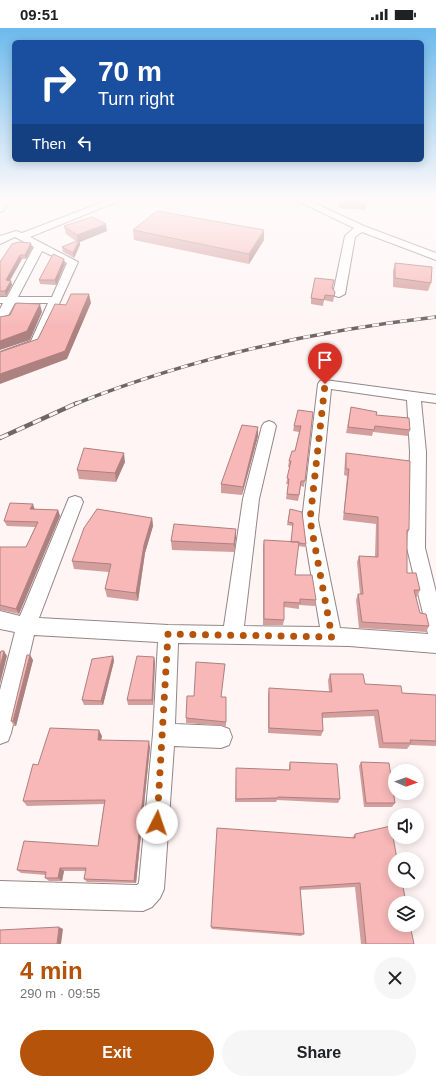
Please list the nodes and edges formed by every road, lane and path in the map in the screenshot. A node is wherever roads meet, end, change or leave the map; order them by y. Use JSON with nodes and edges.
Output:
{"nodes":[{"id":1,"x":35,"y":243,"type":"edge"},
{"id":2,"x":349,"y":243,"type":"edge"},
{"id":3,"x":399,"y":243,"type":"edge"},
{"id":4,"x":40,"y":245,"type":"junction"},
{"id":5,"x":436,"y":257,"type":"edge"},
{"id":6,"x":339,"y":294,"type":"dead end"},
{"id":7,"x":5,"y":300,"type":"edge"},
{"id":8,"x":56,"y":300,"type":"junction"},
{"id":9,"x":0,"y":320,"type":"edge"},
{"id":10,"x":0,"y":356,"type":"edge"},
{"id":11,"x":414,"y":396,"type":"junction"},
{"id":12,"x":436,"y":399,"type":"edge"},
{"id":13,"x":269,"y":426,"type":"dead end"},
{"id":14,"x":75,"y":502,"type":"dead end"},
{"id":15,"x":0,"y":620,"type":"edge"},
{"id":16,"x":26,"y":626,"type":"junction"},
{"id":17,"x":436,"y":631,"type":"edge"},
{"id":18,"x":168,"y":634,"type":"junction"},
{"id":19,"x":233,"y":635,"type":"junction"},
{"id":20,"x":332,"y":637,"type":"junction"},
{"id":21,"x":436,"y":644,"type":"edge"},
{"id":22,"x":0,"y":733,"type":"edge"},
{"id":23,"x":164,"y":734,"type":"junction"},
{"id":24,"x":221,"y":737,"type":"dead end"},
{"id":25,"x":0,"y":894,"type":"edge"}],
"edges":[{"from":1,"to":4,"type":"street"},
{"from":2,"to":6,"type":"street"},
{"from":3,"to":5,"type":"street"},
{"from":4,"to":7,"type":"street"},
{"from":4,"to":8,"type":"street"},
{"from":7,"to":8,"type":"street"},
{"from":7,"to":9,"type":"street"},
{"from":8,"to":10,"type":"street"},
{"from":11,"to":12,"type":"street"},
{"from":11,"to":17,"type":"street"},
{"from":11,"to":20,"type":"street"},
{"from":13,"to":19,"type":"street"},
{"from":14,"to":16,"type":"street"},
{"from":15,"to":16,"type":"street"},
{"from":16,"to":18,"type":"street"},
{"from":16,"to":22,"type":"street"},
{"from":18,"to":19,"type":"street"},
{"from":18,"to":23,"type":"street"},
{"from":19,"to":20,"type":"street"},
{"from":20,"to":21,"type":"street"},
{"from":23,"to":24,"type":"street"},
{"from":23,"to":25,"type":"street"}]}
